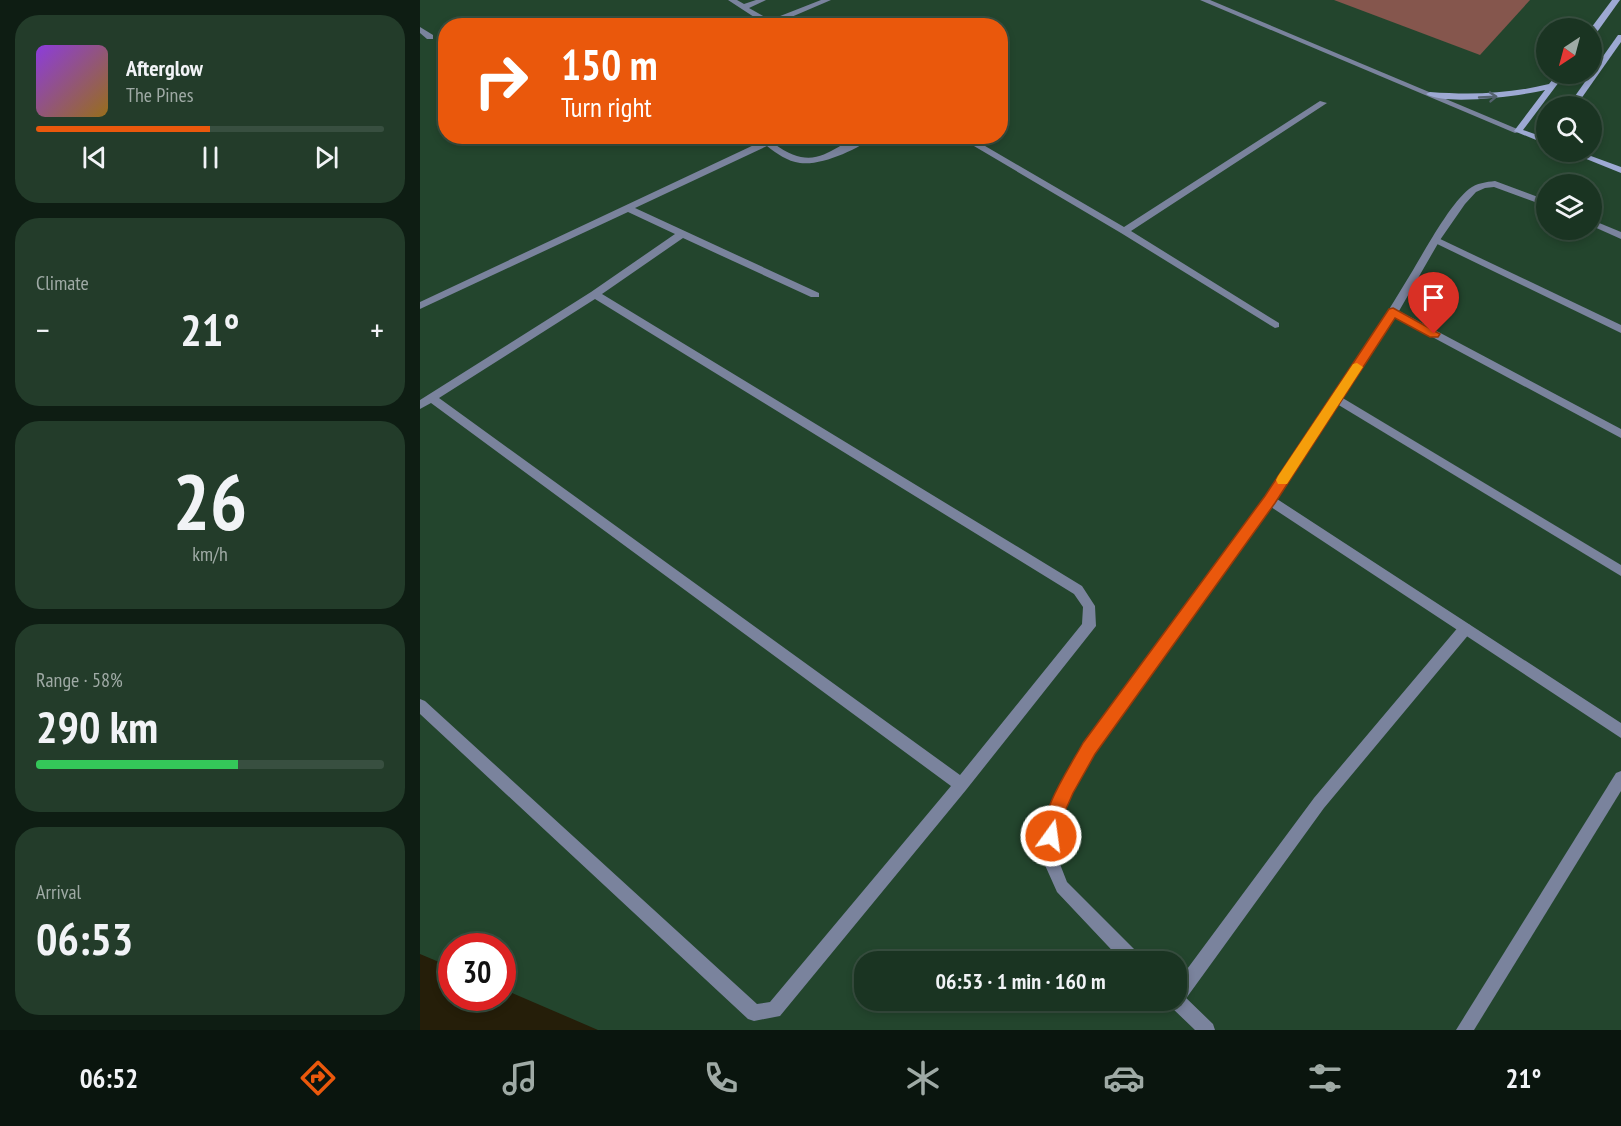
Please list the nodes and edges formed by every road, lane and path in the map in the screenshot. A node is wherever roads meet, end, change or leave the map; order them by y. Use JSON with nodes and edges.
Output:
{"nodes":[{"id":1,"x":732,"y":0,"type":"edge"},
{"id":2,"x":762,"y":0,"type":"edge"},
{"id":3,"x":826,"y":0,"type":"edge"},
{"id":4,"x":1204,"y":0,"type":"edge"},
{"id":5,"x":1616,"y":0,"type":"edge"},
{"id":6,"x":744,"y":7,"type":"junction"},
{"id":7,"x":762,"y":18,"type":"edge"},
{"id":8,"x":786,"y":18,"type":"edge"},
{"id":9,"x":1602,"y":19,"type":"edge"},
{"id":10,"x":420,"y":29,"type":"edge"},
{"id":11,"x":430,"y":37,"type":"dead end"},
{"id":12,"x":1621,"y":37,"type":"edge"},
{"id":13,"x":1551,"y":86,"type":"joint"},
{"id":14,"x":1430,"y":94,"type":"junction"},
{"id":15,"x":1579,"y":96,"type":"edge"},
{"id":16,"x":1323,"y":103,"type":"dead end"},
{"id":17,"x":1518,"y":131,"type":"junction"},
{"id":18,"x":1536,"y":137,"type":"edge"},
{"id":19,"x":764,"y":144,"type":"edge"},
{"id":20,"x":771,"y":144,"type":"edge"},
{"id":21,"x":853,"y":144,"type":"edge"},
{"id":22,"x":975,"y":144,"type":"edge"},
{"id":23,"x":1600,"y":162,"type":"edge"},
{"id":24,"x":1621,"y":170,"type":"edge"},
{"id":25,"x":1536,"y":198,"type":"edge"},
{"id":26,"x":627,"y":208,"type":"junction"},
{"id":27,"x":1602,"y":227,"type":"edge"},
{"id":28,"x":1124,"y":231,"type":"junction"},
{"id":29,"x":682,"y":234,"type":"junction"},
{"id":30,"x":1621,"y":236,"type":"edge"},
{"id":31,"x":1436,"y":240,"type":"junction"},
{"id":32,"x":595,"y":294,"type":"junction"},
{"id":33,"x":815,"y":295,"type":"dead end"},
{"id":34,"x":420,"y":306,"type":"edge"},
{"id":35,"x":1393,"y":312,"type":"junction"},
{"id":36,"x":1275,"y":325,"type":"dead end"},
{"id":37,"x":1621,"y":329,"type":"edge"},
{"id":38,"x":1336,"y":398,"type":"junction"},
{"id":39,"x":425,"y":402,"type":"edge"},
{"id":40,"x":1621,"y":434,"type":"edge"},
{"id":41,"x":1270,"y":500,"type":"junction"},
{"id":42,"x":1621,"y":571,"type":"edge"},
{"id":43,"x":1465,"y":629,"type":"junction"},
{"id":44,"x":420,"y":705,"type":"edge"},
{"id":45,"x":1619,"y":726,"type":"edge"},
{"id":46,"x":1621,"y":778,"type":"edge"},
{"id":47,"x":961,"y":785,"type":"junction"},
{"id":48,"x":1124,"y":951,"type":"edge"},
{"id":49,"x":1187,"y":984,"type":"edge"},
{"id":50,"x":1187,"y":1010,"type":"edge"},
{"id":51,"x":1207,"y":1030,"type":"edge"},
{"id":52,"x":1464,"y":1030,"type":"edge"}],
"edges":[{"from":1,"to":6,"type":"street"},
{"from":2,"to":6,"type":"street"},
{"from":3,"to":8,"type":"street"},
{"from":4,"to":14,"type":"street"},
{"from":5,"to":9,"type":"street"},
{"from":6,"to":7,"type":"street"},
{"from":10,"to":11,"type":"street"},
{"from":12,"to":15,"type":"street"},
{"from":14,"to":13,"type":"street","one_way":true},
{"from":13,"to":17,"type":"street"},
{"from":14,"to":17,"type":"street"},
{"from":16,"to":28,"type":"street"},
{"from":17,"to":18,"type":"street"},
{"from":19,"to":26,"type":"street"},
{"from":20,"to":21,"type":"street"},
{"from":22,"to":28,"type":"street"},
{"from":23,"to":24,"type":"street"},
{"from":25,"to":31,"type":"street"},
{"from":26,"to":29,"type":"street"},
{"from":26,"to":34,"type":"street"},
{"from":27,"to":30,"type":"street"},
{"from":28,"to":36,"type":"street"},
{"from":29,"to":32,"type":"street"},
{"from":29,"to":33,"type":"street"},
{"from":31,"to":35,"type":"street"},
{"from":31,"to":37,"type":"street"},
{"from":32,"to":39,"type":"street"},
{"from":32,"to":47,"type":"street"},
{"from":35,"to":38,"type":"street"},
{"from":35,"to":40,"type":"street"},
{"from":38,"to":41,"type":"street"},
{"from":38,"to":42,"type":"street"},
{"from":39,"to":47,"type":"street"},
{"from":41,"to":43,"type":"street"},
{"from":41,"to":48,"type":"street"},
{"from":43,"to":45,"type":"street"},
{"from":43,"to":49,"type":"street"},
{"from":44,"to":47,"type":"street"},
{"from":46,"to":52,"type":"street"},
{"from":50,"to":51,"type":"street"}]}
